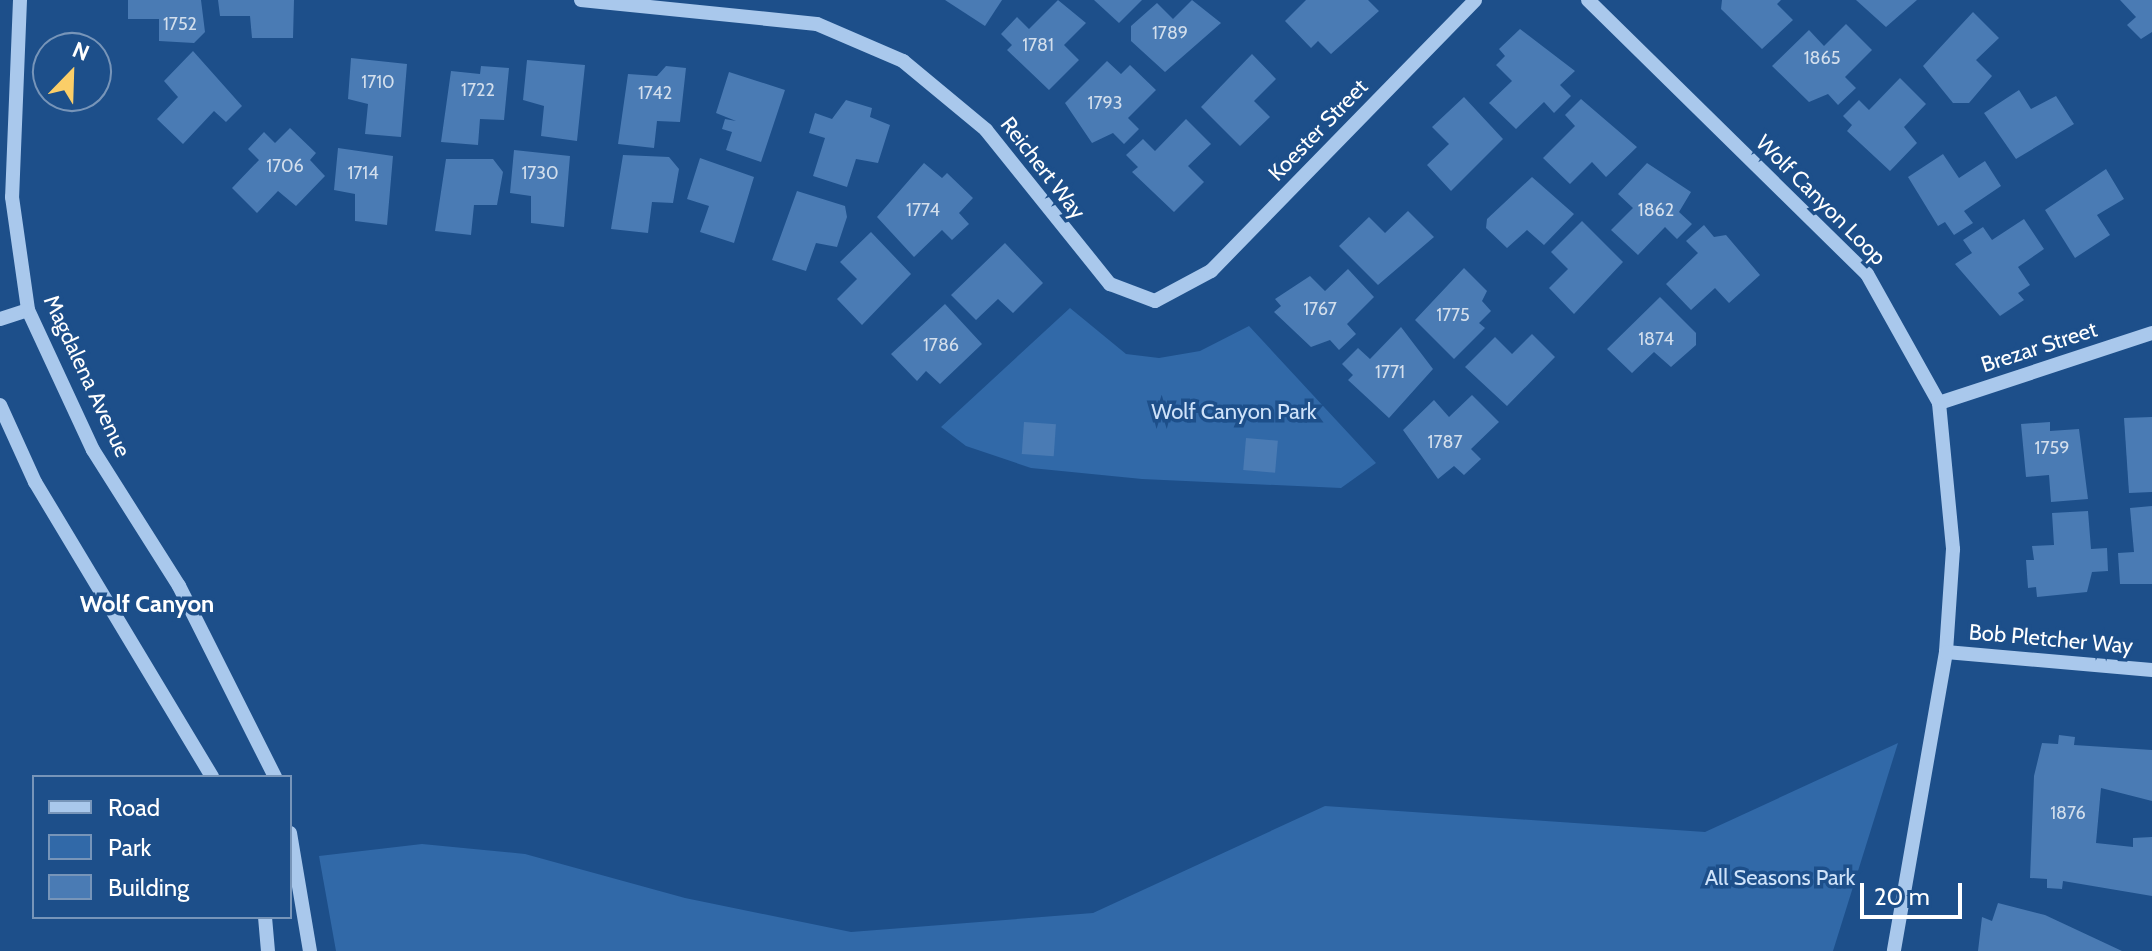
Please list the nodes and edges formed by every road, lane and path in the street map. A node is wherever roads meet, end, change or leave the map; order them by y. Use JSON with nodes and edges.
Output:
{"nodes":[{"id":1,"x":20,"y":0,"type":"edge"},
{"id":2,"x":581,"y":0,"type":"edge"},
{"id":3,"x":1475,"y":0,"type":"edge"},
{"id":4,"x":1588,"y":0,"type":"edge"},
{"id":5,"x":1189,"y":288,"type":"joint"},
{"id":6,"x":28,"y":310,"type":"junction"},
{"id":7,"x":0,"y":319,"type":"edge"},
{"id":8,"x":2152,"y":333,"type":"edge"},
{"id":9,"x":1939,"y":403,"type":"junction"},
{"id":10,"x":0,"y":405,"type":"edge"},
{"id":11,"x":1946,"y":652,"type":"junction"},
{"id":12,"x":2152,"y":670,"type":"edge"},
{"id":13,"x":211,"y":775,"type":"edge"},
{"id":14,"x":274,"y":775,"type":"edge"},
{"id":15,"x":292,"y":845,"type":"edge"},
{"id":16,"x":265,"y":919,"type":"edge"},
{"id":17,"x":268,"y":951,"type":"edge"},
{"id":18,"x":310,"y":951,"type":"edge"},
{"id":19,"x":1894,"y":951,"type":"edge"}],
"edges":[{"from":1,"to":6,"type":"street","name":"Magdalena Avenue"},
{"from":2,"to":5,"type":"street","name":"Reichert Way"},
{"from":3,"to":5,"type":"street","name":"Koester Street"},
{"from":4,"to":9,"type":"street","name":"Wolf Canyon Loop"},
{"from":6,"to":7,"type":"street"},
{"from":6,"to":14,"type":"street","name":"Magdalena Avenue"},
{"from":8,"to":9,"type":"street","name":"Brezar Street"},
{"from":9,"to":11,"type":"street","name":"Wolf Canyon Loop"},
{"from":10,"to":13,"type":"street"},
{"from":11,"to":12,"type":"street","name":"Bob Pletcher Way"},
{"from":11,"to":19,"type":"street","name":"Wolf Canyon Loop"},
{"from":15,"to":18,"type":"street"},
{"from":16,"to":17,"type":"street"}]}
